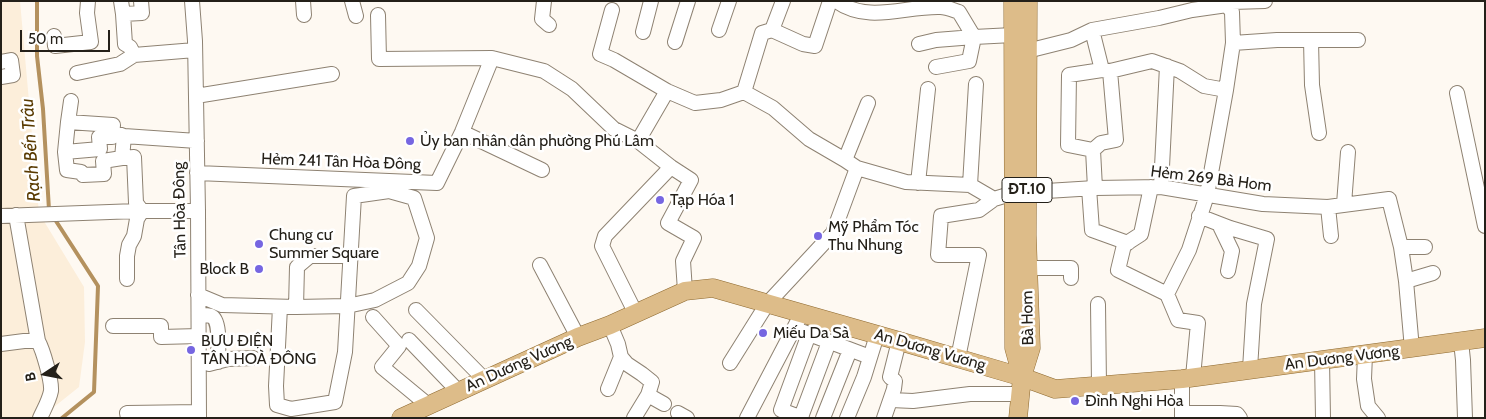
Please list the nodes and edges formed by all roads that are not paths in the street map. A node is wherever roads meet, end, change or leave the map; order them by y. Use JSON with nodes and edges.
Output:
{"nodes":[{"id":1,"x":88,"y":1,"type":"edge"},
{"id":2,"x":141,"y":1,"type":"edge"},
{"id":3,"x":192,"y":1,"type":"edge"},
{"id":4,"x":352,"y":1,"type":"edge"},
{"id":5,"x":544,"y":1,"type":"edge"},
{"id":6,"x":651,"y":1,"type":"edge"},
{"id":7,"x":688,"y":1,"type":"edge"},
{"id":8,"x":729,"y":1,"type":"edge"},
{"id":9,"x":783,"y":1,"type":"edge"},
{"id":10,"x":830,"y":1,"type":"edge"},
{"id":11,"x":836,"y":1,"type":"edge"},
{"id":12,"x":1013,"y":1,"type":"edge"},
{"id":13,"x":1028,"y":1,"type":"edge"},
{"id":14,"x":1265,"y":1,"type":"edge"},
{"id":15,"x":941,"y":4,"type":"edge"},
{"id":16,"x":1192,"y":5,"type":"edge"},
{"id":17,"x":1227,"y":5,"type":"junction"},
{"id":18,"x":122,"y":8,"type":"edge"},
{"id":19,"x":612,"y":10,"type":"dead end"},
{"id":20,"x":378,"y":15,"type":"dead end"},
{"id":21,"x":356,"y":16,"type":"dead end"},
{"id":22,"x":548,"y":25,"type":"dead end"},
{"id":23,"x":719,"y":30,"type":"dead end"},
{"id":24,"x":772,"y":30,"type":"junction"},
{"id":25,"x":1092,"y":30,"type":"junction"},
{"id":26,"x":643,"y":32,"type":"dead end"},
{"id":27,"x":1013,"y":35,"type":"junction"},
{"id":28,"x":54,"y":36,"type":"dead end"},
{"id":29,"x":974,"y":37,"type":"junction"},
{"id":30,"x":1311,"y":40,"type":"junction"},
{"id":31,"x":1358,"y":40,"type":"dead end"},
{"id":32,"x":676,"y":42,"type":"dead end"},
{"id":33,"x":1233,"y":43,"type":"junction"},
{"id":34,"x":919,"y":44,"type":"dead end"},
{"id":35,"x":195,"y":50,"type":"junction"},
{"id":36,"x":1027,"y":52,"type":"junction"},
{"id":37,"x":134,"y":55,"type":"junction"},
{"id":38,"x":492,"y":58,"type":"junction"},
{"id":39,"x":6,"y":61,"type":"edge"},
{"id":40,"x":936,"y":66,"type":"dead end"},
{"id":41,"x":1167,"y":66,"type":"junction"},
{"id":42,"x":1106,"y":71,"type":"junction"},
{"id":43,"x":77,"y":73,"type":"dead end"},
{"id":44,"x":332,"y":74,"type":"dead end"},
{"id":45,"x":7,"y":76,"type":"edge"},
{"id":46,"x":976,"y":84,"type":"dead end"},
{"id":47,"x":928,"y":89,"type":"dead end"},
{"id":48,"x":1226,"y":90,"type":"junction"},
{"id":49,"x":667,"y":91,"type":"junction"},
{"id":50,"x":744,"y":92,"type":"junction"},
{"id":51,"x":1457,"y":93,"type":"dead end"},
{"id":52,"x":196,"y":96,"type":"junction"},
{"id":53,"x":71,"y":102,"type":"dead end"},
{"id":54,"x":868,"y":103,"type":"dead end"},
{"id":55,"x":68,"y":122,"type":"junction"},
{"id":56,"x":462,"y":132,"type":"junction"},
{"id":57,"x":1319,"y":133,"type":"dead end"},
{"id":58,"x":118,"y":134,"type":"junction"},
{"id":59,"x":196,"y":141,"type":"junction"},
{"id":60,"x":638,"y":141,"type":"junction"},
{"id":61,"x":1093,"y":150,"type":"junction"},
{"id":62,"x":65,"y":152,"type":"junction"},
{"id":63,"x":1348,"y":152,"type":"dead end"},
{"id":64,"x":122,"y":158,"type":"junction"},
{"id":65,"x":851,"y":164,"type":"junction"},
{"id":66,"x":672,"y":167,"type":"junction"},
{"id":67,"x":542,"y":170,"type":"dead end"},
{"id":68,"x":197,"y":173,"type":"junction"},
{"id":69,"x":918,"y":183,"type":"junction"},
{"id":70,"x":970,"y":185,"type":"junction"},
{"id":71,"x":1156,"y":187,"type":"junction"},
{"id":72,"x":1092,"y":188,"type":"junction"},
{"id":73,"x":1021,"y":193,"type":"junction"},
{"id":74,"x":1207,"y":195,"type":"junction"},
{"id":75,"x":994,"y":199,"type":"junction"},
{"id":76,"x":1344,"y":204,"type":"junction"},
{"id":77,"x":1328,"y":207,"type":"junction"},
{"id":78,"x":139,"y":211,"type":"junction"},
{"id":79,"x":198,"y":212,"type":"junction"},
{"id":80,"x":16,"y":215,"type":"junction"},
{"id":81,"x":1,"y":216,"type":"edge"},
{"id":82,"x":1199,"y":216,"type":"junction"},
{"id":83,"x":1484,"y":217,"type":"edge"},
{"id":84,"x":1219,"y":224,"type":"junction"},
{"id":85,"x":1331,"y":236,"type":"dead end"},
{"id":86,"x":1128,"y":243,"type":"junction"},
{"id":87,"x":1400,"y":247,"type":"junction"},
{"id":88,"x":1425,"y":247,"type":"dead end"},
{"id":89,"x":351,"y":256,"type":"junction"},
{"id":90,"x":540,"y":265,"type":"dead end"},
{"id":91,"x":1027,"y":268,"type":"junction"},
{"id":92,"x":1228,"y":271,"type":"dead end"},
{"id":93,"x":1433,"y":273,"type":"dead end"},
{"id":94,"x":1071,"y":278,"type":"dead end"},
{"id":95,"x":128,"y":279,"type":"dead end"},
{"id":96,"x":1406,"y":281,"type":"junction"},
{"id":97,"x":685,"y":291,"type":"junction"},
{"id":98,"x":1167,"y":294,"type":"junction"},
{"id":99,"x":198,"y":295,"type":"junction"},
{"id":100,"x":767,"y":304,"type":"junction"},
{"id":101,"x":1098,"y":304,"type":"dead end"},
{"id":102,"x":347,"y":306,"type":"junction"},
{"id":103,"x":280,"y":307,"type":"junction"},
{"id":104,"x":296,"y":307,"type":"junction"},
{"id":105,"x":416,"y":310,"type":"dead end"},
{"id":106,"x":635,"y":312,"type":"junction"},
{"id":107,"x":199,"y":315,"type":"junction"},
{"id":108,"x":373,"y":317,"type":"dead end"},
{"id":109,"x":798,"y":321,"type":"junction"},
{"id":110,"x":610,"y":324,"type":"junction"},
{"id":111,"x":113,"y":326,"type":"dead end"},
{"id":112,"x":809,"y":334,"type":"junction"},
{"id":113,"x":877,"y":335,"type":"junction"},
{"id":114,"x":199,"y":336,"type":"junction"},
{"id":115,"x":578,"y":337,"type":"junction"},
{"id":116,"x":1485,"y":338,"type":"edge"},
{"id":117,"x":409,"y":340,"type":"dead end"},
{"id":118,"x":899,"y":340,"type":"junction"},
{"id":119,"x":38,"y":341,"type":"junction"},
{"id":120,"x":829,"y":342,"type":"junction"},
{"id":121,"x":1461,"y":342,"type":"junction"},
{"id":122,"x":1,"y":344,"type":"edge"},
{"id":123,"x":1412,"y":349,"type":"junction"},
{"id":124,"x":850,"y":350,"type":"junction"},
{"id":125,"x":1365,"y":355,"type":"junction"},
{"id":126,"x":621,"y":356,"type":"junction"},
{"id":127,"x":870,"y":357,"type":"junction"},
{"id":128,"x":253,"y":358,"type":"dead end"},
{"id":129,"x":958,"y":358,"type":"junction"},
{"id":130,"x":1322,"y":360,"type":"junction"},
{"id":131,"x":218,"y":362,"type":"junction"},
{"id":132,"x":730,"y":363,"type":"dead end"},
{"id":133,"x":199,"y":367,"type":"junction"},
{"id":134,"x":1250,"y":370,"type":"junction"},
{"id":135,"x":1188,"y":378,"type":"junction"},
{"id":136,"x":484,"y":379,"type":"junction"},
{"id":137,"x":1100,"y":385,"type":"junction"},
{"id":138,"x":1021,"y":386,"type":"junction"},
{"id":139,"x":608,"y":389,"type":"dead end"},
{"id":140,"x":458,"y":391,"type":"junction"},
{"id":141,"x":648,"y":395,"type":"junction"},
{"id":142,"x":891,"y":400,"type":"junction"},
{"id":143,"x":664,"y":404,"type":"dead end"},
{"id":144,"x":428,"y":405,"type":"junction"},
{"id":145,"x":199,"y":415,"type":"edge"},
{"id":146,"x":1182,"y":415,"type":"edge"},
{"id":147,"x":40,"y":418,"type":"edge"},
{"id":148,"x":128,"y":418,"type":"edge"},
{"id":149,"x":401,"y":418,"type":"edge"},
{"id":150,"x":634,"y":418,"type":"edge"},
{"id":151,"x":747,"y":418,"type":"edge"},
{"id":152,"x":802,"y":418,"type":"edge"},
{"id":153,"x":823,"y":418,"type":"edge"},
{"id":154,"x":847,"y":418,"type":"edge"},
{"id":155,"x":884,"y":418,"type":"edge"},
{"id":156,"x":1018,"y":418,"type":"edge"},
{"id":157,"x":1240,"y":418,"type":"edge"},
{"id":158,"x":1323,"y":418,"type":"edge"},
{"id":159,"x":1378,"y":418,"type":"edge"},
{"id":160,"x":1465,"y":418,"type":"edge"}],
"edges":[{"from":1,"to":28,"type":"street"},
{"from":2,"to":18,"type":"street"},
{"from":3,"to":35,"type":"street","name":"Tân Hòa Đông"},
{"from":4,"to":21,"type":"street"},
{"from":5,"to":22,"type":"street"},
{"from":6,"to":26,"type":"street"},
{"from":7,"to":32,"type":"street"},
{"from":8,"to":23,"type":"street"},
{"from":9,"to":24,"type":"street"},
{"from":10,"to":24,"type":"street"},
{"from":11,"to":15,"type":"street"},
{"from":12,"to":27,"type":"main road","name":"Bà Hom","number":"ĐT.10"},
{"from":13,"to":36,"type":"main road","name":"Bà Hom","number":"ĐT.10"},
{"from":14,"to":17,"type":"street"},
{"from":15,"to":29,"type":"street"},
{"from":16,"to":17,"type":"street"},
{"from":16,"to":25,"type":"street"},
{"from":17,"to":33,"type":"street"},
{"from":18,"to":37,"type":"street"},
{"from":19,"to":49,"type":"street"},
{"from":20,"to":38,"type":"street"},
{"from":24,"to":50,"type":"street"},
{"from":25,"to":36,"type":"street"},
{"from":25,"to":42,"type":"street"},
{"from":27,"to":29,"type":"street"},
{"from":27,"to":73,"type":"main road","name":"Bà Hom","number":"ĐT.10"},
{"from":29,"to":34,"type":"street"},
{"from":29,"to":40,"type":"street"},
{"from":30,"to":31,"type":"street"},
{"from":30,"to":33,"type":"street"},
{"from":30,"to":57,"type":"street"},
{"from":33,"to":48,"type":"street"},
{"from":35,"to":37,"type":"street"},
{"from":35,"to":52,"type":"street","name":"Tân Hòa Đông"},
{"from":36,"to":73,"type":"main road","name":"Bà Hom","number":"ĐT.10"},
{"from":37,"to":43,"type":"street"},
{"from":38,"to":56,"type":"street","name":"Hẻm 241 Tân Hòa Đông"},
{"from":38,"to":60,"type":"street"},
{"from":39,"to":45,"type":"street"},
{"from":41,"to":42,"type":"street"},
{"from":41,"to":48,"type":"street"},
{"from":41,"to":71,"type":"street"},
{"from":42,"to":61,"type":"street"},
{"from":42,"to":61,"type":"street"},
{"from":44,"to":52,"type":"street"},
{"from":46,"to":70,"type":"street"},
{"from":47,"to":69,"type":"street"},
{"from":48,"to":74,"type":"street"},
{"from":49,"to":50,"type":"street"},
{"from":49,"to":60,"type":"street"},
{"from":50,"to":65,"type":"street"},
{"from":51,"to":83,"type":"street"},
{"from":52,"to":59,"type":"street","name":"Tân Hòa Đông"},
{"from":53,"to":55,"type":"street"},
{"from":54,"to":65,"type":"street"},
{"from":55,"to":58,"type":"street"},
{"from":55,"to":62,"type":"street"},
{"from":56,"to":67,"type":"street"},
{"from":56,"to":68,"type":"street","name":"Hẻm 241 Tân Hòa Đông"},
{"from":58,"to":59,"type":"street"},
{"from":58,"to":62,"type":"street"},
{"from":58,"to":64,"type":"street"},
{"from":59,"to":68,"type":"street","name":"Tân Hòa Đông"},
{"from":60,"to":66,"type":"street"},
{"from":61,"to":72,"type":"street"},
{"from":62,"to":64,"type":"street"},
{"from":63,"to":76,"type":"street"},
{"from":64,"to":78,"type":"street"},
{"from":65,"to":69,"type":"street"},
{"from":65,"to":100,"type":"street"},
{"from":66,"to":97,"type":"street"},
{"from":66,"to":106,"type":"street"},
{"from":68,"to":79,"type":"street","name":"Tân Hòa Đông"},
{"from":69,"to":70,"type":"street"},
{"from":70,"to":75,"type":"street"},
{"from":71,"to":72,"type":"street","name":"Hẻm 269 Bà Hom"},
{"from":71,"to":74,"type":"street","name":"Hẻm 269 Bà Hom"},
{"from":71,"to":86,"type":"street"},
{"from":72,"to":73,"type":"street","name":"Hẻm 269 Bà Hom"},
{"from":72,"to":86,"type":"street"},
{"from":73,"to":75,"type":"street","name":"Hẻm 269 Bà Hom"},
{"from":73,"to":91,"type":"main road","name":"Bà Hom","number":"ĐT.10"},
{"from":73,"to":138,"type":"main road","name":"Bà Hom","number":"ĐT.10"},
{"from":74,"to":77,"type":"street","name":"Hẻm 269 Bà Hom"},
{"from":74,"to":82,"type":"street"},
{"from":75,"to":129,"type":"street","name":"Hẻm 269 Bà Hom"},
{"from":76,"to":77,"type":"street","name":"Hẻm 269 Bà Hom"},
{"from":76,"to":87,"type":"street","name":"Hẻm 269 Bà Hom"},
{"from":77,"to":85,"type":"street"},
{"from":78,"to":79,"type":"street"},
{"from":78,"to":80,"type":"street"},
{"from":78,"to":95,"type":"street"},
{"from":79,"to":99,"type":"street","name":"Tân Hòa Đông"},
{"from":80,"to":81,"type":"street"},
{"from":80,"to":119,"type":"street"},
{"from":82,"to":84,"type":"street"},
{"from":82,"to":98,"type":"street"},
{"from":84,"to":92,"type":"street"},
{"from":84,"to":134,"type":"street"},
{"from":86,"to":98,"type":"street"},
{"from":87,"to":88,"type":"street"},
{"from":87,"to":96,"type":"street"},
{"from":89,"to":102,"type":"street"},
{"from":89,"to":102,"type":"street"},
{"from":89,"to":104,"type":"street"},
{"from":90,"to":115,"type":"street"},
{"from":91,"to":94,"type":"street"},
{"from":91,"to":138,"type":"main road","name":"Bà Hom","number":"ĐT.10"},
{"from":93,"to":96,"type":"street"},
{"from":96,"to":123,"type":"street"},
{"from":97,"to":100,"type":"main road","name":"An Dương Vương"},
{"from":97,"to":106,"type":"main road","name":"An Dương Vương"},
{"from":98,"to":135,"type":"street"},
{"from":99,"to":103,"type":"street"},
{"from":99,"to":107,"type":"street","name":"Tân Hòa Đông"},
{"from":100,"to":109,"type":"main road","name":"An Dương Vương"},
{"from":100,"to":132,"type":"street"},
{"from":101,"to":137,"type":"street"},
{"from":102,"to":103,"type":"street"},
{"from":102,"to":104,"type":"street"},
{"from":103,"to":104,"type":"street"},
{"from":105,"to":136,"type":"street"},
{"from":106,"to":110,"type":"main road","name":"An Dương Vương"},
{"from":107,"to":114,"type":"street","name":"Tân Hòa Đông"},
{"from":107,"to":131,"type":"street"},
{"from":108,"to":144,"type":"street"},
{"from":109,"to":112,"type":"street"},
{"from":109,"to":113,"type":"main road","name":"An Dương Vương"},
{"from":109,"to":151,"type":"street"},
{"from":110,"to":115,"type":"main road","name":"An Dương Vương"},
{"from":110,"to":126,"type":"street"},
{"from":111,"to":114,"type":"street"},
{"from":112,"to":120,"type":"street"},
{"from":112,"to":152,"type":"street"},
{"from":113,"to":118,"type":"main road","name":"An Dương Vương"},
{"from":113,"to":127,"type":"street"},
{"from":114,"to":133,"type":"street","name":"Tân Hòa Đông"},
{"from":115,"to":136,"type":"main road","name":"An Dương Vương"},
{"from":116,"to":121,"type":"main road","name":"An Dương Vương"},
{"from":117,"to":140,"type":"street"},
{"from":118,"to":129,"type":"main road","name":"An Dương Vương"},
{"from":118,"to":142,"type":"street"},
{"from":119,"to":122,"type":"street"},
{"from":119,"to":147,"type":"street"},
{"from":120,"to":124,"type":"street"},
{"from":120,"to":152,"type":"street"},
{"from":121,"to":123,"type":"main road","name":"An Dương Vương"},
{"from":121,"to":160,"type":"street"},
{"from":123,"to":125,"type":"main road","name":"An Dương Vương"},
{"from":124,"to":127,"type":"street"},
{"from":124,"to":153,"type":"street"},
{"from":125,"to":130,"type":"main road","name":"An Dương Vương"},
{"from":125,"to":159,"type":"street"},
{"from":126,"to":139,"type":"street"},
{"from":126,"to":141,"type":"street"},
{"from":127,"to":154,"type":"street"},
{"from":128,"to":131,"type":"street"},
{"from":129,"to":138,"type":"main road","name":"An Dương Vương"},
{"from":130,"to":134,"type":"main road","name":"An Dương Vương"},
{"from":130,"to":158,"type":"street"},
{"from":131,"to":133,"type":"street"},
{"from":133,"to":145,"type":"street","name":"Tân Hòa Đông"},
{"from":134,"to":135,"type":"main road","name":"An Dương Vương"},
{"from":135,"to":137,"type":"main road","name":"An Dương Vương"},
{"from":135,"to":146,"type":"street"},
{"from":136,"to":140,"type":"main road","name":"An Dương Vương"},
{"from":137,"to":138,"type":"main road","name":"An Dương Vương"},
{"from":138,"to":142,"type":"street"},
{"from":138,"to":156,"type":"main road","number":"ĐT.10"},
{"from":140,"to":144,"type":"main road","name":"An Dương Vương"},
{"from":141,"to":143,"type":"street"},
{"from":141,"to":150,"type":"street"},
{"from":142,"to":155,"type":"street"},
{"from":144,"to":149,"type":"main road","name":"An Dương Vương"},
{"from":145,"to":148,"type":"street"},
{"from":146,"to":157,"type":"street"}]}
